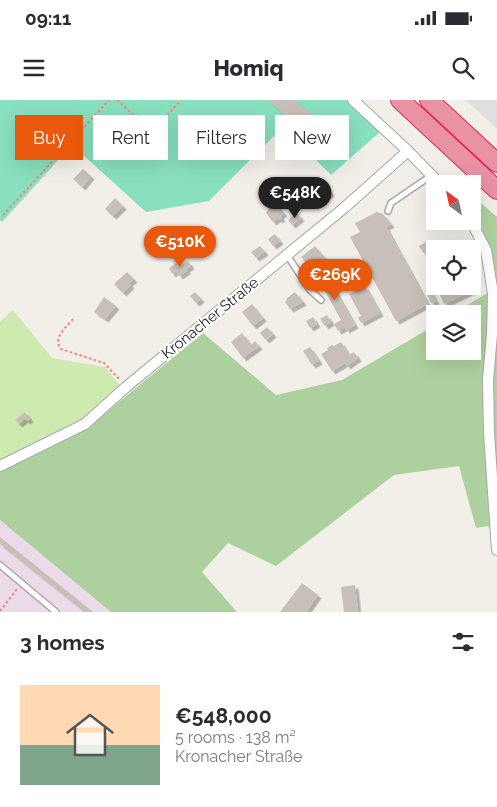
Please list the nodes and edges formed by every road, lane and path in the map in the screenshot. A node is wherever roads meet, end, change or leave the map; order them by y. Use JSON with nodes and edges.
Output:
{"nodes":[{"id":1,"x":109,"y":100,"type":"edge"},
{"id":2,"x":117,"y":100,"type":"edge"},
{"id":3,"x":181,"y":100,"type":"edge"},
{"id":4,"x":353,"y":100,"type":"edge"},
{"id":5,"x":400,"y":100,"type":"edge"},
{"id":6,"x":429,"y":100,"type":"edge"},
{"id":7,"x":408,"y":151,"type":"junction"},
{"id":8,"x":497,"y":163,"type":"edge"},
{"id":9,"x":432,"y":175,"type":"edge"},
{"id":10,"x":426,"y":179,"type":"edge"},
{"id":11,"x":497,"y":190,"type":"edge"},
{"id":12,"x":388,"y":211,"type":"dead end"},
{"id":13,"x":3,"y":215,"type":"dead end"},
{"id":14,"x":476,"y":230,"type":"edge"},
{"id":15,"x":287,"y":256,"type":"junction"},
{"id":16,"x":321,"y":300,"type":"dead end"},
{"id":17,"x":73,"y":319,"type":"dead end"},
{"id":18,"x":126,"y":387,"type":"junction"},
{"id":19,"x":0,"y":466,"type":"edge"},
{"id":20,"x":497,"y":550,"type":"edge"},
{"id":21,"x":0,"y":565,"type":"edge"},
{"id":22,"x":22,"y":583,"type":"junction"},
{"id":23,"x":0,"y":611,"type":"edge"},
{"id":24,"x":56,"y":612,"type":"edge"}],
"edges":[{"from":1,"to":13,"type":"path"},
{"from":2,"to":3,"type":"path"},
{"from":4,"to":7,"type":"street"},
{"from":5,"to":11,"type":"highway"},
{"from":6,"to":8,"type":"highway"},
{"from":7,"to":9,"type":"street"},
{"from":7,"to":15,"type":"street","name":"Kronacher Straße"},
{"from":10,"to":12,"type":"lane"},
{"from":14,"to":20,"type":"street"},
{"from":15,"to":16,"type":"lane"},
{"from":15,"to":18,"type":"street","name":"Kronacher Straße"},
{"from":17,"to":18,"type":"path"},
{"from":18,"to":19,"type":"street","name":"Kronacher Straße"},
{"from":21,"to":22,"type":"lane"},
{"from":22,"to":23,"type":"path"},
{"from":22,"to":24,"type":"lane"}]}
